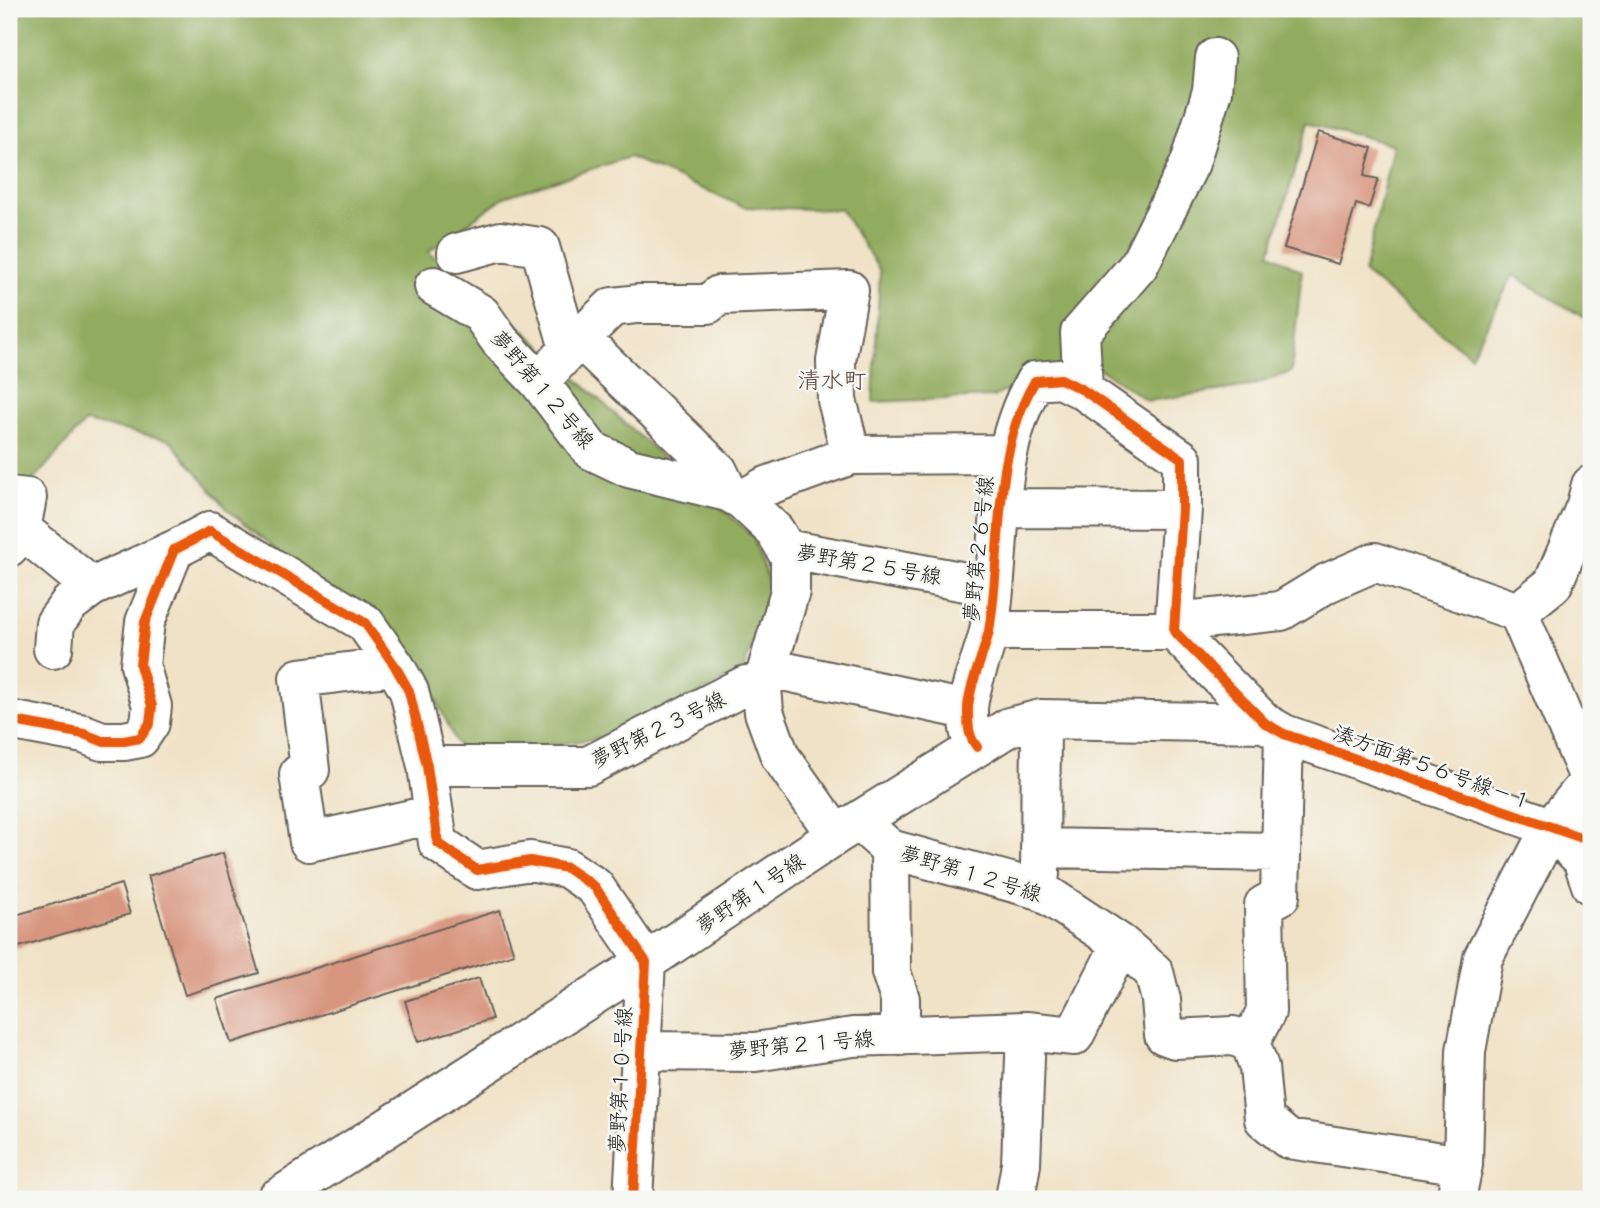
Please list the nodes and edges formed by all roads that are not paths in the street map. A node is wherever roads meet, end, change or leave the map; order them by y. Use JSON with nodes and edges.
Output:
{"nodes":[{"id":1,"x":1215,"y":58,"type":"dead end"},
{"id":2,"x":457,"y":253,"type":"dead end"},
{"id":3,"x":434,"y":286,"type":"dead end"},
{"id":4,"x":576,"y":342,"type":"junction"},
{"id":5,"x":539,"y":382,"type":"junction"},
{"id":6,"x":1072,"y":385,"type":"junction"},
{"id":7,"x":1007,"y":454,"type":"junction"},
{"id":8,"x":851,"y":455,"type":"junction"},
{"id":9,"x":1591,"y":485,"type":"edge"},
{"id":10,"x":735,"y":496,"type":"junction"},
{"id":11,"x":1002,"y":508,"type":"junction"},
{"id":12,"x":1182,"y":509,"type":"junction"},
{"id":13,"x":13,"y":524,"type":"edge"},
{"id":14,"x":785,"y":549,"type":"junction"},
{"id":15,"x":174,"y":550,"type":"junction"},
{"id":16,"x":92,"y":587,"type":"junction"},
{"id":17,"x":993,"y":587,"type":"junction"},
{"id":18,"x":1518,"y":612,"type":"junction"},
{"id":19,"x":1174,"y":626,"type":"junction"},
{"id":20,"x":989,"y":631,"type":"junction"},
{"id":21,"x":52,"y":649,"type":"dead end"},
{"id":22,"x":395,"y":666,"type":"junction"},
{"id":23,"x":765,"y":678,"type":"junction"},
{"id":24,"x":967,"y":710,"type":"junction"},
{"id":25,"x":1041,"y":719,"type":"junction"},
{"id":26,"x":9,"y":720,"type":"edge"},
{"id":27,"x":1274,"y":729,"type":"junction"},
{"id":28,"x":977,"y":747,"type":"junction"},
{"id":29,"x":427,"y":766,"type":"junction"},
{"id":30,"x":1590,"y":779,"type":"edge"},
{"id":31,"x":434,"y":814,"type":"junction"},
{"id":32,"x":848,"y":828,"type":"junction"},
{"id":33,"x":1550,"y":829,"type":"junction"},
{"id":34,"x":1591,"y":841,"type":"edge"},
{"id":35,"x":1040,"y":848,"type":"junction"},
{"id":36,"x":890,"y":849,"type":"junction"},
{"id":37,"x":1281,"y":852,"type":"junction"},
{"id":38,"x":1591,"y":885,"type":"edge"},
{"id":39,"x":1040,"y":890,"type":"junction"},
{"id":40,"x":1121,"y":944,"type":"junction"},
{"id":41,"x":646,"y":962,"type":"junction"},
{"id":42,"x":1026,"y":1031,"type":"junction"},
{"id":43,"x":900,"y":1036,"type":"junction"},
{"id":44,"x":1250,"y":1042,"type":"junction"},
{"id":45,"x":640,"y":1051,"type":"junction"},
{"id":46,"x":1460,"y":1182,"type":"edge"},
{"id":47,"x":276,"y":1199,"type":"edge"},
{"id":48,"x":633,"y":1199,"type":"edge"},
{"id":49,"x":1015,"y":1199,"type":"edge"}],
"edges":[{"from":1,"to":6,"type":"street"},
{"from":2,"to":4,"type":"street"},
{"from":3,"to":5,"type":"street","name":"夢野第１２号線"},
{"from":4,"to":5,"type":"street"},
{"from":4,"to":8,"type":"street"},
{"from":4,"to":10,"type":"street"},
{"from":5,"to":10,"type":"street","name":"夢野第１２号線"},
{"from":6,"to":7,"type":"street","name":"夢野第２６号線"},
{"from":6,"to":12,"type":"street"},
{"from":7,"to":8,"type":"street"},
{"from":7,"to":11,"type":"street","name":"夢野第２６号線"},
{"from":8,"to":10,"type":"street"},
{"from":9,"to":18,"type":"street"},
{"from":10,"to":14,"type":"street","name":"夢野第１２号線"},
{"from":11,"to":12,"type":"street"},
{"from":11,"to":17,"type":"street","name":"夢野第２６号線"},
{"from":12,"to":19,"type":"street"},
{"from":13,"to":16,"type":"street"},
{"from":14,"to":17,"type":"street","name":"夢野第２５号線"},
{"from":14,"to":23,"type":"street","name":"夢野第１２号線"},
{"from":15,"to":16,"type":"street"},
{"from":15,"to":22,"type":"street"},
{"from":15,"to":26,"type":"street"},
{"from":16,"to":21,"type":"street"},
{"from":17,"to":20,"type":"street","name":"夢野第２６号線"},
{"from":18,"to":19,"type":"street"},
{"from":18,"to":30,"type":"street"},
{"from":19,"to":20,"type":"street"},
{"from":19,"to":27,"type":"street"},
{"from":20,"to":24,"type":"street","name":"夢野第２６号線"},
{"from":22,"to":29,"type":"street"},
{"from":22,"to":31,"type":"street"},
{"from":23,"to":24,"type":"street"},
{"from":23,"to":29,"type":"street","name":"夢野第２３号線"},
{"from":23,"to":32,"type":"street","name":"夢野第１２号線"},
{"from":24,"to":28,"type":"street","name":"夢野第２６号線"},
{"from":25,"to":27,"type":"street","name":"夢野第１号線"},
{"from":25,"to":28,"type":"street","name":"夢野第１号線"},
{"from":25,"to":35,"type":"street"},
{"from":27,"to":33,"type":"street","name":"湊方面第５６号線－１"},
{"from":27,"to":37,"type":"street"},
{"from":28,"to":32,"type":"street","name":"夢野第１号線"},
{"from":29,"to":31,"type":"street"},
{"from":30,"to":33,"type":"street"},
{"from":31,"to":41,"type":"street"},
{"from":32,"to":36,"type":"street","name":"夢野第１２号線"},
{"from":32,"to":41,"type":"street","name":"夢野第１号線"},
{"from":33,"to":34,"type":"street","name":"湊方面第５６号線－１"},
{"from":33,"to":38,"type":"street"},
{"from":33,"to":46,"type":"street"},
{"from":35,"to":37,"type":"street"},
{"from":35,"to":39,"type":"street"},
{"from":36,"to":39,"type":"street","name":"夢野第１２号線"},
{"from":36,"to":43,"type":"street","name":"夢野第２１号線"},
{"from":37,"to":44,"type":"street"},
{"from":39,"to":40,"type":"street","name":"夢野第１２号線"},
{"from":40,"to":42,"type":"street"},
{"from":40,"to":44,"type":"street","name":"夢野第１２号線"},
{"from":41,"to":45,"type":"street","name":"夢野第１０号線"},
{"from":41,"to":47,"type":"street","name":"夢野第１号線"},
{"from":42,"to":43,"type":"street"},
{"from":42,"to":49,"type":"street"},
{"from":43,"to":45,"type":"street","name":"夢野第２１号線"},
{"from":44,"to":46,"type":"street"},
{"from":45,"to":48,"type":"street","name":"夢野第１０号線"}]}
